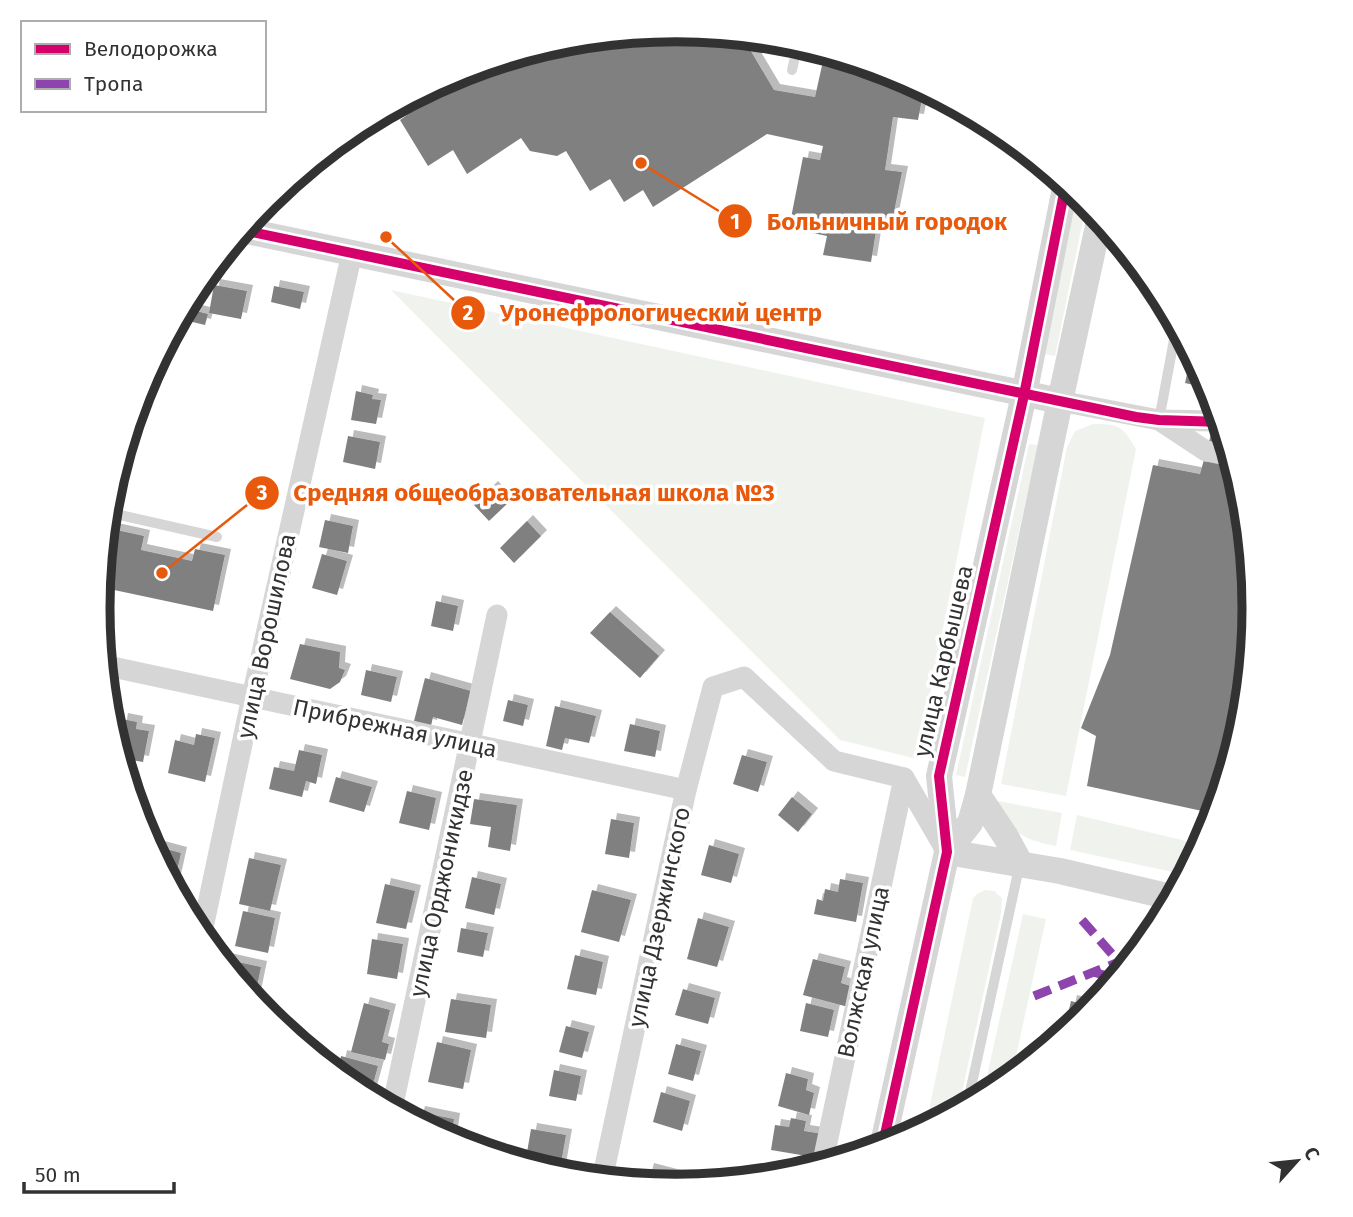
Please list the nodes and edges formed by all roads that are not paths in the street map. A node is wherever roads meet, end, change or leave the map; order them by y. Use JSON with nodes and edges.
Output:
{"nodes":[{"id":1,"x":795,"y":55,"type":"edge"},
{"id":2,"x":792,"y":70,"type":"dead end"},
{"id":3,"x":1064,"y":196,"type":"edge"},
{"id":4,"x":1097,"y":230,"type":"edge"},
{"id":5,"x":253,"y":232,"type":"edge"},
{"id":6,"x":352,"y":253,"type":"junction"},
{"id":7,"x":1175,"y":339,"type":"edge"},
{"id":8,"x":1024,"y":395,"type":"junction"},
{"id":9,"x":1060,"y":401,"type":"junction"},
{"id":10,"x":1158,"y":420,"type":"junction"},
{"id":11,"x":1211,"y":421,"type":"edge"},
{"id":12,"x":1206,"y":451,"type":"tunnel mouth"},
{"id":13,"x":118,"y":515,"type":"edge"},
{"id":14,"x":217,"y":537,"type":"dead end"},
{"id":15,"x":497,"y":615,"type":"dead end"},
{"id":16,"x":113,"y":668,"type":"edge"},
{"id":17,"x":253,"y":697,"type":"junction"},
{"id":18,"x":471,"y":744,"type":"junction"},
{"id":19,"x":904,"y":778,"type":"junction"},
{"id":20,"x":686,"y":790,"type":"junction"},
{"id":21,"x":978,"y":795,"type":"junction"},
{"id":22,"x":947,"y":852,"type":"junction"},
{"id":23,"x":1020,"y":863,"type":"junction"},
{"id":24,"x":1164,"y":898,"type":"edge"},
{"id":25,"x":204,"y":922,"type":"edge"},
{"id":26,"x":970,"y":1093,"type":"edge"},
{"id":27,"x":394,"y":1100,"type":"edge"},
{"id":28,"x":885,"y":1135,"type":"edge"},
{"id":29,"x":824,"y":1156,"type":"edge"},
{"id":30,"x":604,"y":1170,"type":"edge"}],
"edges":[{"from":1,"to":2,"type":"lane"},
{"from":3,"to":8,"type":"street","name":"улица Карбышева"},
{"from":4,"to":9,"type":"street","name":"улица Карбышева"},
{"from":5,"to":6,"type":"street"},
{"from":6,"to":8,"type":"street"},
{"from":6,"to":17,"type":"street","name":"улица Ворошилова"},
{"from":7,"to":10,"type":"lane"},
{"from":8,"to":9,"type":"street"},
{"from":8,"to":22,"type":"street","name":"улица Карбышева"},
{"from":9,"to":10,"type":"street"},
{"from":9,"to":21,"type":"street","name":"улица Карбышева"},
{"from":10,"to":11,"type":"street"},
{"from":10,"to":12,"type":"street"},
{"from":13,"to":14,"type":"lane"},
{"from":15,"to":18,"type":"street","name":"улица Орджоникидзе"},
{"from":16,"to":17,"type":"street","name":"Прибрежная улица"},
{"from":17,"to":18,"type":"street","name":"Прибрежная улица"},
{"from":17,"to":25,"type":"street","name":"улица Ворошилова"},
{"from":18,"to":20,"type":"street","name":"Прибрежная улица"},
{"from":18,"to":27,"type":"street","name":"улица Орджоникидзе"},
{"from":19,"to":20,"type":"street","name":"улица Дзержинского"},
{"from":19,"to":22,"type":"street"},
{"from":19,"to":29,"type":"street","name":"Волжская улица"},
{"from":20,"to":30,"type":"street","name":"улица Дзержинского"},
{"from":21,"to":22,"type":"street","name":"улица Карбышева"},
{"from":21,"to":23,"type":"street"},
{"from":22,"to":23,"type":"street"},
{"from":22,"to":28,"type":"street","name":"улица Карбышева"},
{"from":23,"to":24,"type":"street"},
{"from":23,"to":26,"type":"lane"}]}
